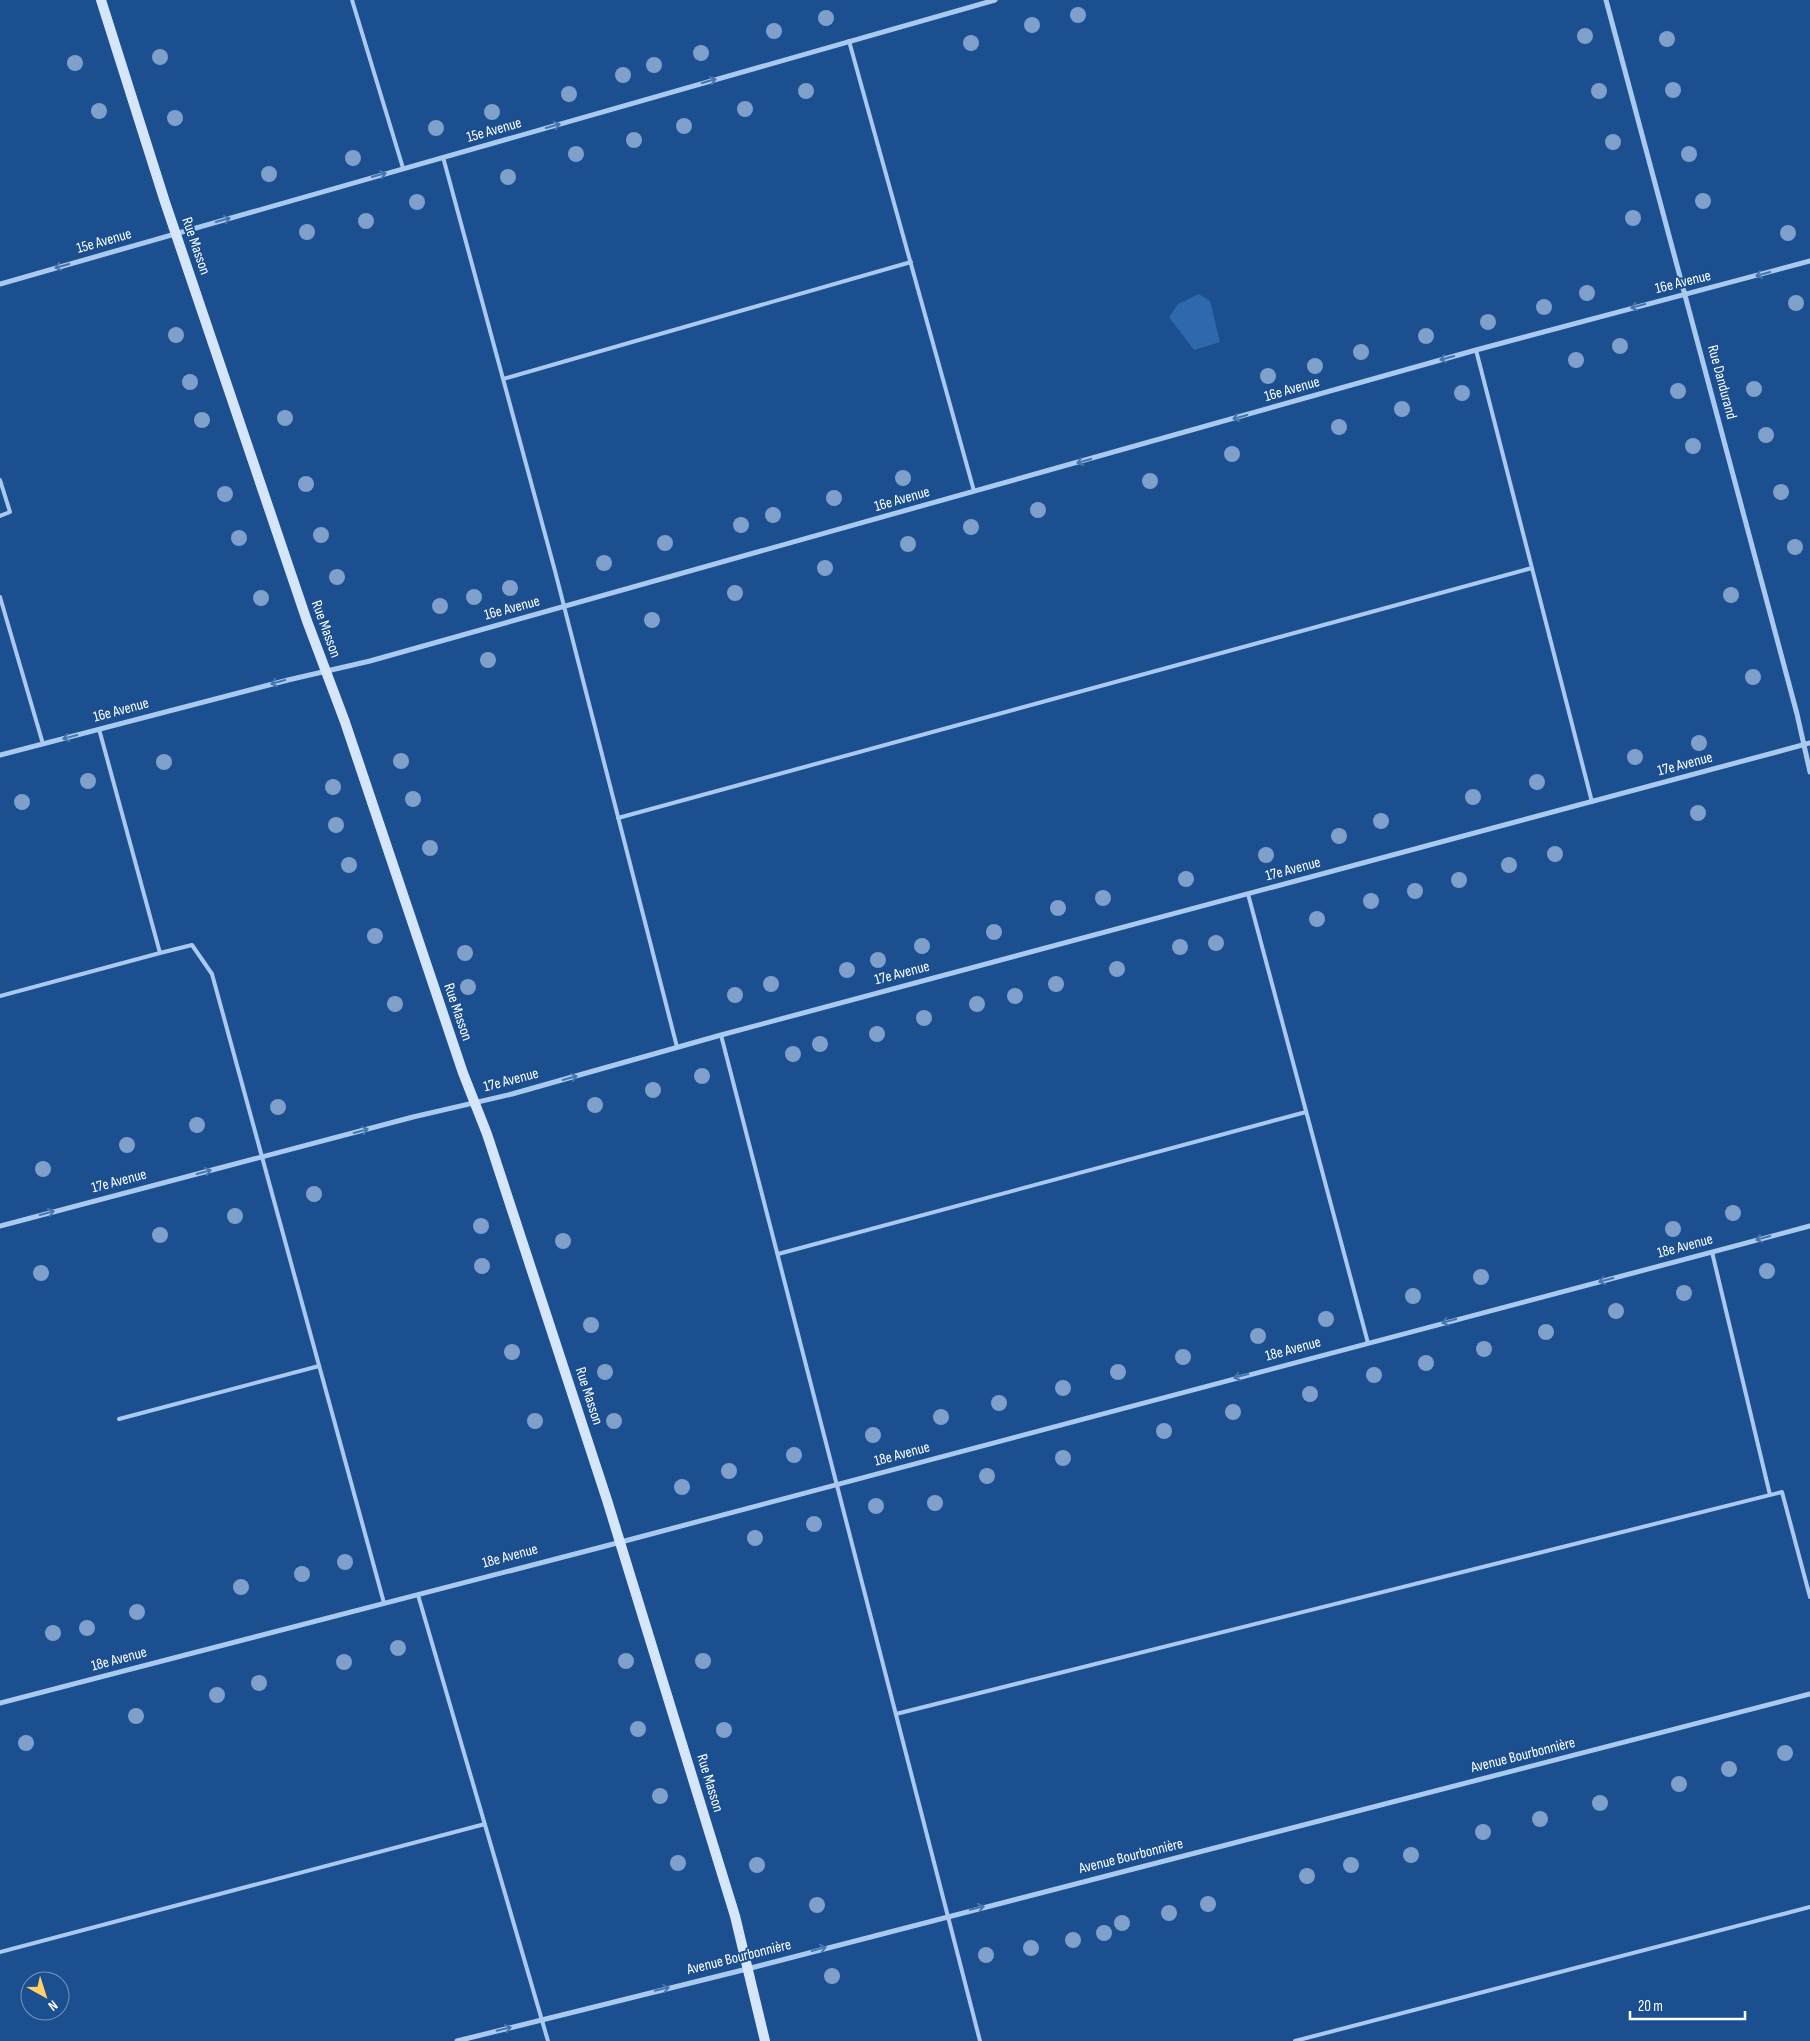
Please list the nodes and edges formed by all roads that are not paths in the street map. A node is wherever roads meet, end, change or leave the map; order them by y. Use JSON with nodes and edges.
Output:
{"nodes":[{"id":1,"x":101,"y":0,"type":"edge"},
{"id":2,"x":352,"y":0,"type":"edge"},
{"id":3,"x":995,"y":0,"type":"edge"},
{"id":4,"x":1606,"y":0,"type":"edge"},
{"id":5,"x":849,"y":42,"type":"junction"},
{"id":6,"x":443,"y":157,"type":"junction"},
{"id":7,"x":403,"y":168,"type":"junction"},
{"id":8,"x":176,"y":233,"type":"junction"},
{"id":9,"x":1810,"y":261,"type":"edge"},
{"id":10,"x":911,"y":262,"type":"junction"},
{"id":11,"x":0,"y":284,"type":"edge"},
{"id":12,"x":1685,"y":294,"type":"junction"},
{"id":13,"x":1476,"y":350,"type":"junction"},
{"id":14,"x":503,"y":379,"type":"junction"},
{"id":15,"x":0,"y":480,"type":"edge"},
{"id":16,"x":974,"y":491,"type":"junction"},
{"id":17,"x":0,"y":516,"type":"edge"},
{"id":18,"x":1532,"y":568,"type":"junction"},
{"id":19,"x":0,"y":597,"type":"edge"},
{"id":20,"x":563,"y":606,"type":"junction"},
{"id":21,"x":325,"y":672,"type":"junction"},
{"id":22,"x":99,"y":729,"type":"junction"},
{"id":23,"x":43,"y":744,"type":"junction"},
{"id":24,"x":1810,"y":744,"type":"edge"},
{"id":25,"x":1803,"y":745,"type":"junction"},
{"id":26,"x":0,"y":755,"type":"edge"},
{"id":27,"x":1810,"y":772,"type":"edge"},
{"id":28,"x":1592,"y":802,"type":"junction"},
{"id":29,"x":618,"y":818,"type":"junction"},
{"id":30,"x":1248,"y":894,"type":"junction"},
{"id":31,"x":160,"y":952,"type":"junction"},
{"id":32,"x":0,"y":996,"type":"edge"},
{"id":33,"x":721,"y":1035,"type":"junction"},
{"id":34,"x":676,"y":1047,"type":"junction"},
{"id":35,"x":476,"y":1102,"type":"junction"},
{"id":36,"x":1306,"y":1112,"type":"junction"},
{"id":37,"x":262,"y":1157,"type":"junction"},
{"id":38,"x":0,"y":1226,"type":"edge"},
{"id":39,"x":1810,"y":1226,"type":"edge"},
{"id":40,"x":1712,"y":1252,"type":"junction"},
{"id":41,"x":778,"y":1254,"type":"junction"},
{"id":42,"x":1368,"y":1343,"type":"junction"},
{"id":43,"x":319,"y":1366,"type":"junction"},
{"id":44,"x":119,"y":1419,"type":"dead end"},
{"id":45,"x":837,"y":1484,"type":"junction"},
{"id":46,"x":1770,"y":1495,"type":"junction"},
{"id":47,"x":621,"y":1542,"type":"junction"},
{"id":48,"x":418,"y":1595,"type":"junction"},
{"id":49,"x":1810,"y":1597,"type":"edge"},
{"id":50,"x":384,"y":1603,"type":"junction"},
{"id":51,"x":1810,"y":1694,"type":"edge"},
{"id":52,"x":0,"y":1703,"type":"edge"},
{"id":53,"x":896,"y":1714,"type":"junction"},
{"id":54,"x":485,"y":1824,"type":"junction"},
{"id":55,"x":1810,"y":1908,"type":"edge"},
{"id":56,"x":948,"y":1916,"type":"junction"},
{"id":57,"x":0,"y":1952,"type":"edge"},
{"id":58,"x":747,"y":1968,"type":"junction"},
{"id":59,"x":542,"y":2020,"type":"junction"},
{"id":60,"x":457,"y":2041,"type":"edge"},
{"id":61,"x":548,"y":2041,"type":"edge"},
{"id":62,"x":766,"y":2041,"type":"edge"},
{"id":63,"x":980,"y":2041,"type":"edge"},
{"id":64,"x":1295,"y":2041,"type":"edge"}],
"edges":[{"from":1,"to":8,"type":"street","name":"Rue Masson"},
{"from":2,"to":7,"type":"lane"},
{"from":3,"to":5,"type":"street","name":"15e Avenue"},
{"from":4,"to":12,"type":"street","name":"Rue Dandurand"},
{"from":6,"to":5,"type":"street","name":"15e Avenue","one_way":true},
{"from":5,"to":10,"type":"lane"},
{"from":6,"to":7,"type":"street","name":"15e Avenue"},
{"from":6,"to":14,"type":"lane"},
{"from":8,"to":7,"type":"street","name":"15e Avenue","one_way":true},
{"from":8,"to":11,"type":"street","name":"15e Avenue","one_way":true},
{"from":8,"to":21,"type":"street","name":"Rue Masson"},
{"from":9,"to":12,"type":"street","name":"16e Avenue","one_way":true},
{"from":10,"to":14,"type":"lane"},
{"from":10,"to":16,"type":"lane"},
{"from":12,"to":13,"type":"street","name":"16e Avenue","one_way":true},
{"from":12,"to":25,"type":"street","name":"Rue Dandurand"},
{"from":13,"to":16,"type":"street","name":"16e Avenue","one_way":true},
{"from":13,"to":18,"type":"lane"},
{"from":14,"to":20,"type":"lane"},
{"from":15,"to":17,"type":"lane"},
{"from":16,"to":20,"type":"street","name":"16e Avenue"},
{"from":18,"to":28,"type":"lane"},
{"from":18,"to":29,"type":"lane"},
{"from":19,"to":23,"type":"lane"},
{"from":20,"to":21,"type":"street","name":"16e Avenue"},
{"from":20,"to":29,"type":"lane"},
{"from":21,"to":22,"type":"street","name":"16e Avenue","one_way":true},
{"from":21,"to":35,"type":"street","name":"Rue Masson"},
{"from":22,"to":23,"type":"street","name":"16e Avenue","one_way":true},
{"from":22,"to":31,"type":"lane"},
{"from":23,"to":26,"type":"street","name":"16e Avenue"},
{"from":24,"to":25,"type":"street","name":"17e Avenue"},
{"from":25,"to":27,"type":"street","name":"Rue Dandurand"},
{"from":25,"to":28,"type":"street","name":"17e Avenue"},
{"from":28,"to":30,"type":"street","name":"17e Avenue"},
{"from":29,"to":34,"type":"lane"},
{"from":30,"to":33,"type":"street","name":"17e Avenue"},
{"from":30,"to":36,"type":"lane"},
{"from":31,"to":32,"type":"lane"},
{"from":31,"to":37,"type":"lane"},
{"from":33,"to":34,"type":"street","name":"17e Avenue"},
{"from":33,"to":41,"type":"lane"},
{"from":35,"to":34,"type":"street","name":"17e Avenue","one_way":true},
{"from":37,"to":35,"type":"street","name":"17e Avenue","one_way":true},
{"from":35,"to":47,"type":"street","name":"Rue Masson"},
{"from":36,"to":41,"type":"lane"},
{"from":36,"to":42,"type":"lane"},
{"from":38,"to":37,"type":"street","name":"17e Avenue","one_way":true},
{"from":37,"to":43,"type":"lane"},
{"from":39,"to":40,"type":"street","name":"18e Avenue","one_way":true},
{"from":40,"to":42,"type":"street","name":"18e Avenue","one_way":true},
{"from":40,"to":46,"type":"lane"},
{"from":41,"to":45,"type":"lane"},
{"from":42,"to":45,"type":"street","name":"18e Avenue","one_way":true},
{"from":43,"to":44,"type":"lane"},
{"from":43,"to":50,"type":"lane"},
{"from":45,"to":47,"type":"street","name":"18e Avenue"},
{"from":45,"to":53,"type":"lane"},
{"from":46,"to":49,"type":"lane"},
{"from":46,"to":53,"type":"lane"},
{"from":47,"to":48,"type":"street","name":"18e Avenue"},
{"from":47,"to":58,"type":"street","name":"Rue Masson"},
{"from":48,"to":50,"type":"street","name":"18e Avenue"},
{"from":48,"to":54,"type":"lane"},
{"from":50,"to":52,"type":"street","name":"18e Avenue"},
{"from":56,"to":51,"type":"street","name":"Avenue Bourbonnière","one_way":true},
{"from":53,"to":56,"type":"lane"},
{"from":54,"to":57,"type":"lane"},
{"from":54,"to":59,"type":"lane"},
{"from":55,"to":64,"type":"lane"},
{"from":58,"to":56,"type":"street","name":"Avenue Bourbonnière","one_way":true},
{"from":56,"to":63,"type":"lane"},
{"from":59,"to":58,"type":"street","name":"Avenue Bourbonnière","one_way":true},
{"from":58,"to":62,"type":"street","name":"Rue Masson"},
{"from":60,"to":59,"type":"street","name":"Avenue Bourbonnière","one_way":true},
{"from":59,"to":61,"type":"lane"}]}
